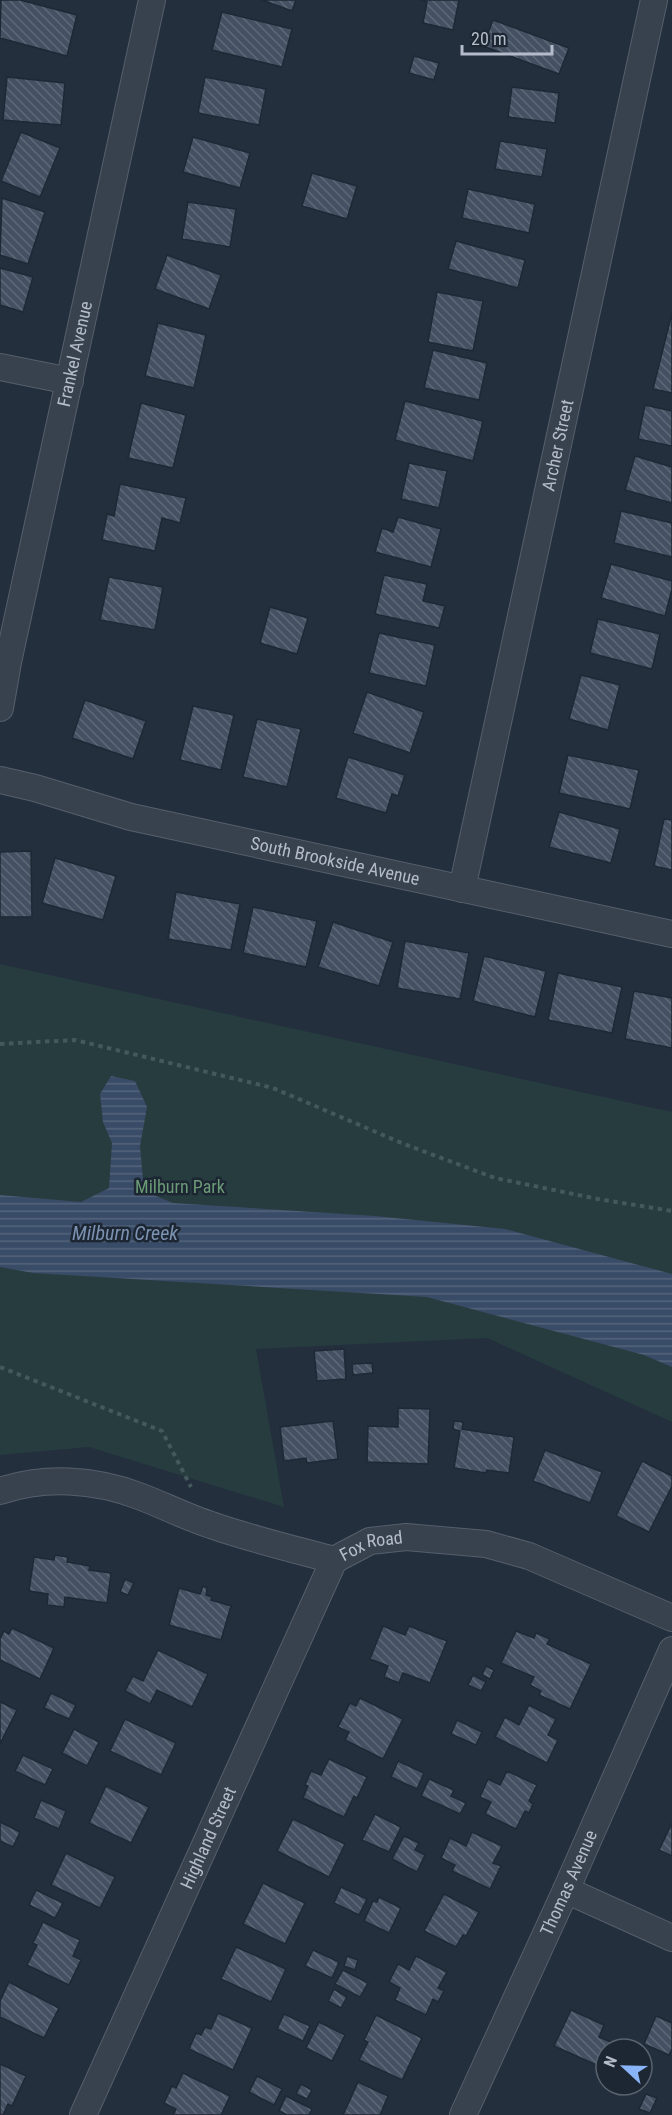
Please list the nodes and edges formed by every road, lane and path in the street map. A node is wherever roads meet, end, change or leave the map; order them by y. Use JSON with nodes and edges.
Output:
{"nodes":[{"id":1,"x":152,"y":0,"type":"edge"},
{"id":2,"x":654,"y":0,"type":"edge"},
{"id":3,"x":0,"y":367,"type":"edge"},
{"id":4,"x":70,"y":381,"type":"junction"},
{"id":5,"x":0,"y":708,"type":"edge"},
{"id":6,"x":0,"y":780,"type":"edge"},
{"id":7,"x":462,"y":889,"type":"junction"},
{"id":8,"x":672,"y":934,"type":"edge"},
{"id":9,"x":0,"y":1044,"type":"edge"},
{"id":10,"x":672,"y":1211,"type":"edge"},
{"id":11,"x":0,"y":1366,"type":"edge"},
{"id":12,"x":0,"y":1491,"type":"edge"},
{"id":13,"x":211,"y":1526,"type":"junction"},
{"id":14,"x":334,"y":1560,"type":"junction"},
{"id":15,"x":672,"y":1618,"type":"edge"},
{"id":16,"x":672,"y":1650,"type":"edge"},
{"id":17,"x":566,"y":1890,"type":"junction"},
{"id":18,"x":672,"y":1938,"type":"edge"},
{"id":19,"x":82,"y":2115,"type":"edge"},
{"id":20,"x":463,"y":2115,"type":"edge"}],
"edges":[{"from":1,"to":4,"type":"street","name":"Frankel Avenue"},
{"from":2,"to":7,"type":"street","name":"Archer Street"},
{"from":3,"to":4,"type":"street"},
{"from":4,"to":5,"type":"street","name":"Frankel Avenue"},
{"from":6,"to":7,"type":"street","name":"South Brookside Avenue"},
{"from":7,"to":8,"type":"street","name":"South Brookside Avenue"},
{"from":9,"to":10,"type":"path"},
{"from":11,"to":13,"type":"path"},
{"from":12,"to":13,"type":"street","name":"Fox Road"},
{"from":13,"to":14,"type":"street","name":"Fox Road"},
{"from":14,"to":15,"type":"street","name":"Fox Road"},
{"from":14,"to":19,"type":"street","name":"Highland Street"},
{"from":16,"to":17,"type":"street","name":"Thomas Avenue"},
{"from":17,"to":18,"type":"street"},
{"from":17,"to":20,"type":"street","name":"Thomas Avenue"}]}
